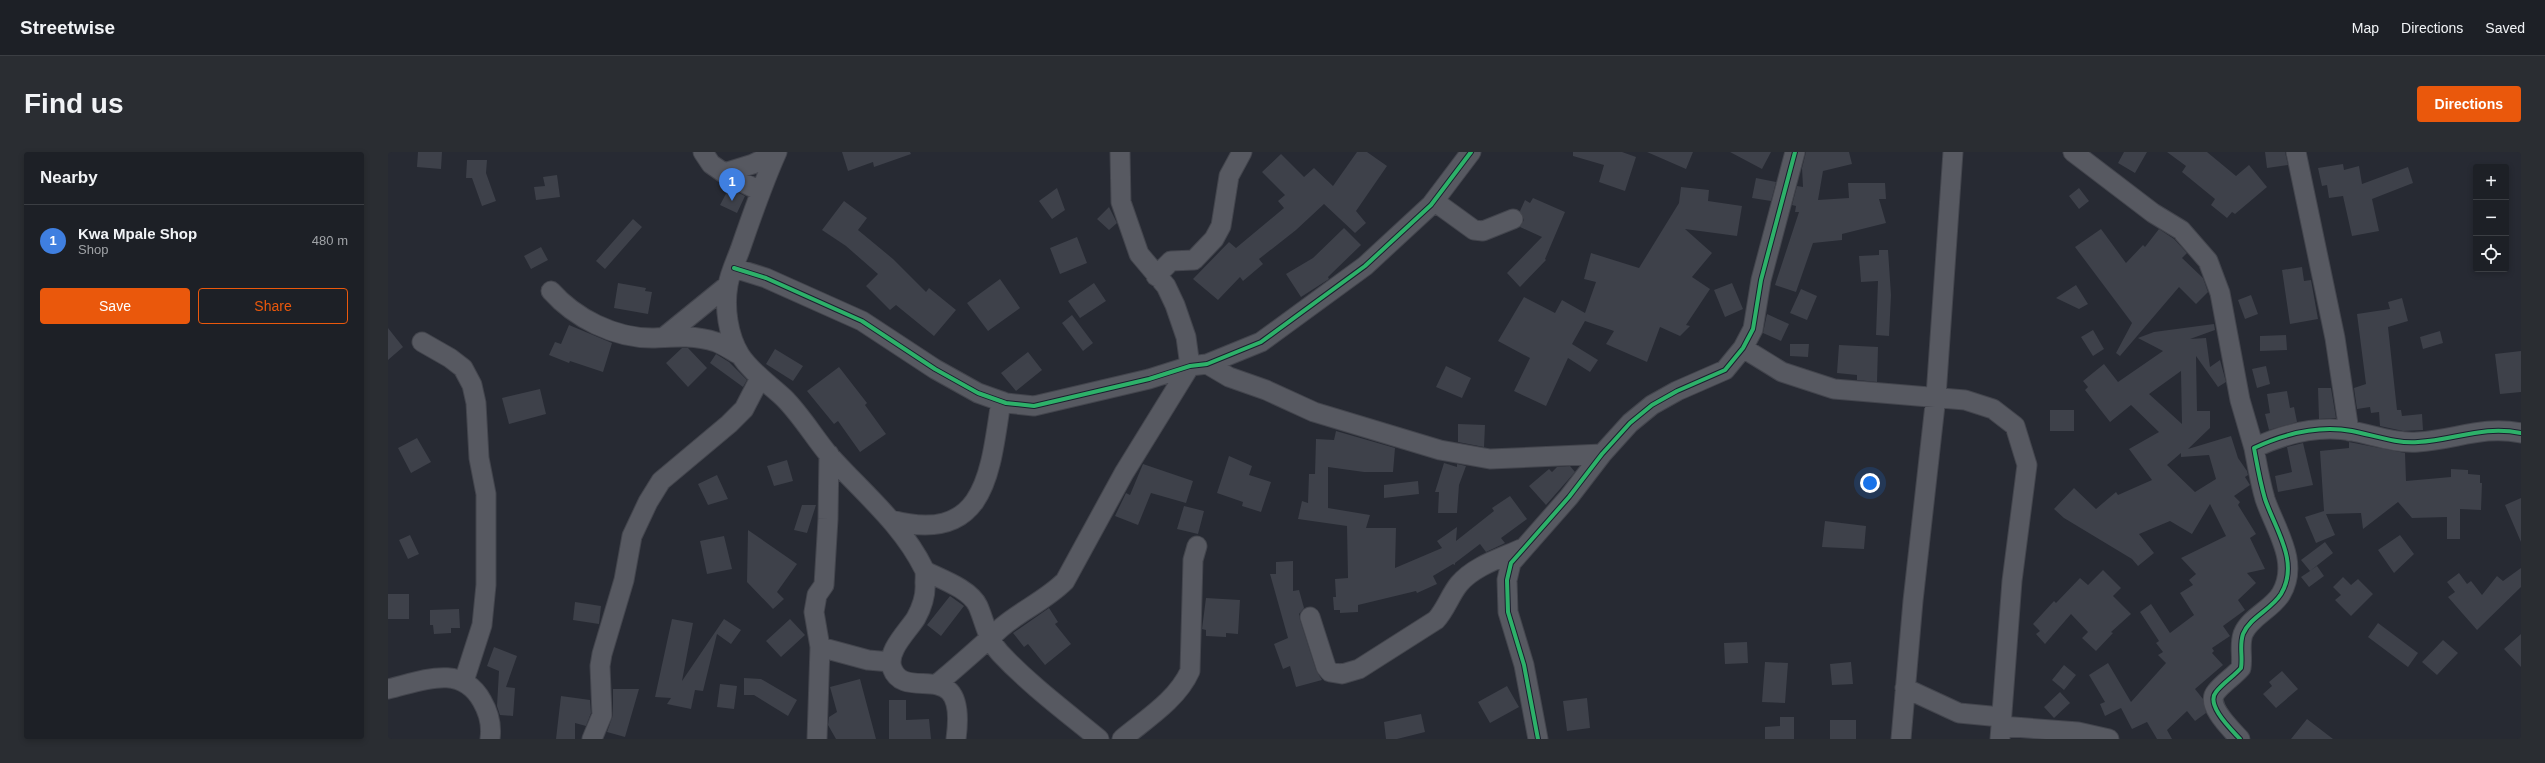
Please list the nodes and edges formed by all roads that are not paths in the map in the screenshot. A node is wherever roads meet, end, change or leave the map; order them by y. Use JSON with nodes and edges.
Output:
{"nodes":[{"id":1,"x":703,"y":152,"type":"edge"},
{"id":2,"x":1120,"y":152,"type":"edge"},
{"id":3,"x":1242,"y":152,"type":"edge"},
{"id":4,"x":1471,"y":152,"type":"edge"},
{"id":5,"x":1795,"y":152,"type":"edge"},
{"id":6,"x":1954,"y":152,"type":"edge"},
{"id":7,"x":2073,"y":152,"type":"edge"},
{"id":8,"x":2296,"y":152,"type":"edge"},
{"id":9,"x":776,"y":153,"type":"edge"},
{"id":10,"x":724,"y":173,"type":"junction"},
{"id":11,"x":760,"y":191,"type":"junction"},
{"id":12,"x":1434,"y":201,"type":"junction"},
{"id":13,"x":1513,"y":219,"type":"dead end"},
{"id":14,"x":731,"y":276,"type":"junction"},
{"id":15,"x":1156,"y":276,"type":"junction"},
{"id":16,"x":551,"y":291,"type":"dead end"},
{"id":17,"x":664,"y":337,"type":"junction"},
{"id":18,"x":422,"y":342,"type":"dead end"},
{"id":19,"x":1743,"y":348,"type":"junction"},
{"id":20,"x":740,"y":355,"type":"junction"},
{"id":21,"x":1198,"y":365,"type":"junction"},
{"id":22,"x":760,"y":378,"type":"junction"},
{"id":23,"x":1936,"y":396,"type":"junction"},
{"id":24,"x":1001,"y":402,"type":"junction"},
{"id":25,"x":2349,"y":430,"type":"junction"},
{"id":26,"x":2521,"y":434,"type":"edge"},
{"id":27,"x":2254,"y":448,"type":"junction"},
{"id":28,"x":829,"y":454,"type":"junction"},
{"id":29,"x":1602,"y":454,"type":"junction"},
{"id":30,"x":891,"y":520,"type":"junction"},
{"id":31,"x":1197,"y":546,"type":"dead end"},
{"id":32,"x":1524,"y":548,"type":"junction"},
{"id":33,"x":925,"y":571,"type":"junction"},
{"id":34,"x":1310,"y":617,"type":"dead end"},
{"id":35,"x":991,"y":640,"type":"junction"},
{"id":36,"x":820,"y":647,"type":"junction"},
{"id":37,"x":891,"y":662,"type":"junction"},
{"id":38,"x":464,"y":681,"type":"junction"},
{"id":39,"x":937,"y":684,"type":"junction"},
{"id":40,"x":1905,"y":688,"type":"junction"},
{"id":41,"x":388,"y":689,"type":"edge"},
{"id":42,"x":2001,"y":727,"type":"edge"},
{"id":43,"x":490,"y":739,"type":"edge"},
{"id":44,"x":592,"y":739,"type":"edge"},
{"id":45,"x":817,"y":739,"type":"edge"},
{"id":46,"x":956,"y":739,"type":"edge"},
{"id":47,"x":1099,"y":739,"type":"edge"},
{"id":48,"x":1122,"y":739,"type":"edge"},
{"id":49,"x":1538,"y":739,"type":"edge"},
{"id":50,"x":1901,"y":739,"type":"edge"},
{"id":51,"x":2109,"y":739,"type":"edge"},
{"id":52,"x":2240,"y":739,"type":"edge"}],
"edges":[{"from":1,"to":10,"type":"street"},
{"from":2,"to":15,"type":"street"},
{"from":3,"to":15,"type":"street"},
{"from":4,"to":12,"type":"street"},
{"from":5,"to":19,"type":"street"},
{"from":6,"to":23,"type":"street"},
{"from":7,"to":27,"type":"street"},
{"from":8,"to":25,"type":"street"},
{"from":9,"to":10,"type":"street"},
{"from":9,"to":11,"type":"street"},
{"from":10,"to":11,"type":"street"},
{"from":11,"to":14,"type":"street"},
{"from":12,"to":13,"type":"street"},
{"from":12,"to":21,"type":"street"},
{"from":14,"to":17,"type":"street"},
{"from":14,"to":20,"type":"street"},
{"from":14,"to":24,"type":"street"},
{"from":15,"to":21,"type":"street"},
{"from":16,"to":17,"type":"street"},
{"from":17,"to":20,"type":"street"},
{"from":18,"to":38,"type":"street"},
{"from":19,"to":23,"type":"street"},
{"from":19,"to":29,"type":"street"},
{"from":20,"to":22,"type":"street"},
{"from":21,"to":24,"type":"street"},
{"from":21,"to":29,"type":"street"},
{"from":21,"to":35,"type":"street"},
{"from":22,"to":28,"type":"street"},
{"from":22,"to":44,"type":"street"},
{"from":23,"to":40,"type":"street"},
{"from":23,"to":42,"type":"street"},
{"from":24,"to":30,"type":"street"},
{"from":25,"to":26,"type":"street"},
{"from":25,"to":27,"type":"street"},
{"from":27,"to":52,"type":"street"},
{"from":28,"to":30,"type":"street"},
{"from":28,"to":36,"type":"street"},
{"from":29,"to":32,"type":"street"},
{"from":30,"to":33,"type":"street"},
{"from":31,"to":48,"type":"street"},
{"from":32,"to":34,"type":"street"},
{"from":32,"to":49,"type":"street"},
{"from":33,"to":35,"type":"street"},
{"from":33,"to":37,"type":"street"},
{"from":35,"to":39,"type":"street"},
{"from":35,"to":47,"type":"street"},
{"from":36,"to":37,"type":"street"},
{"from":36,"to":45,"type":"street"},
{"from":37,"to":39,"type":"street"},
{"from":38,"to":41,"type":"street"},
{"from":38,"to":43,"type":"street"},
{"from":39,"to":46,"type":"street"},
{"from":40,"to":42,"type":"street"},
{"from":40,"to":50,"type":"street"},
{"from":42,"to":51,"type":"street"}]}
